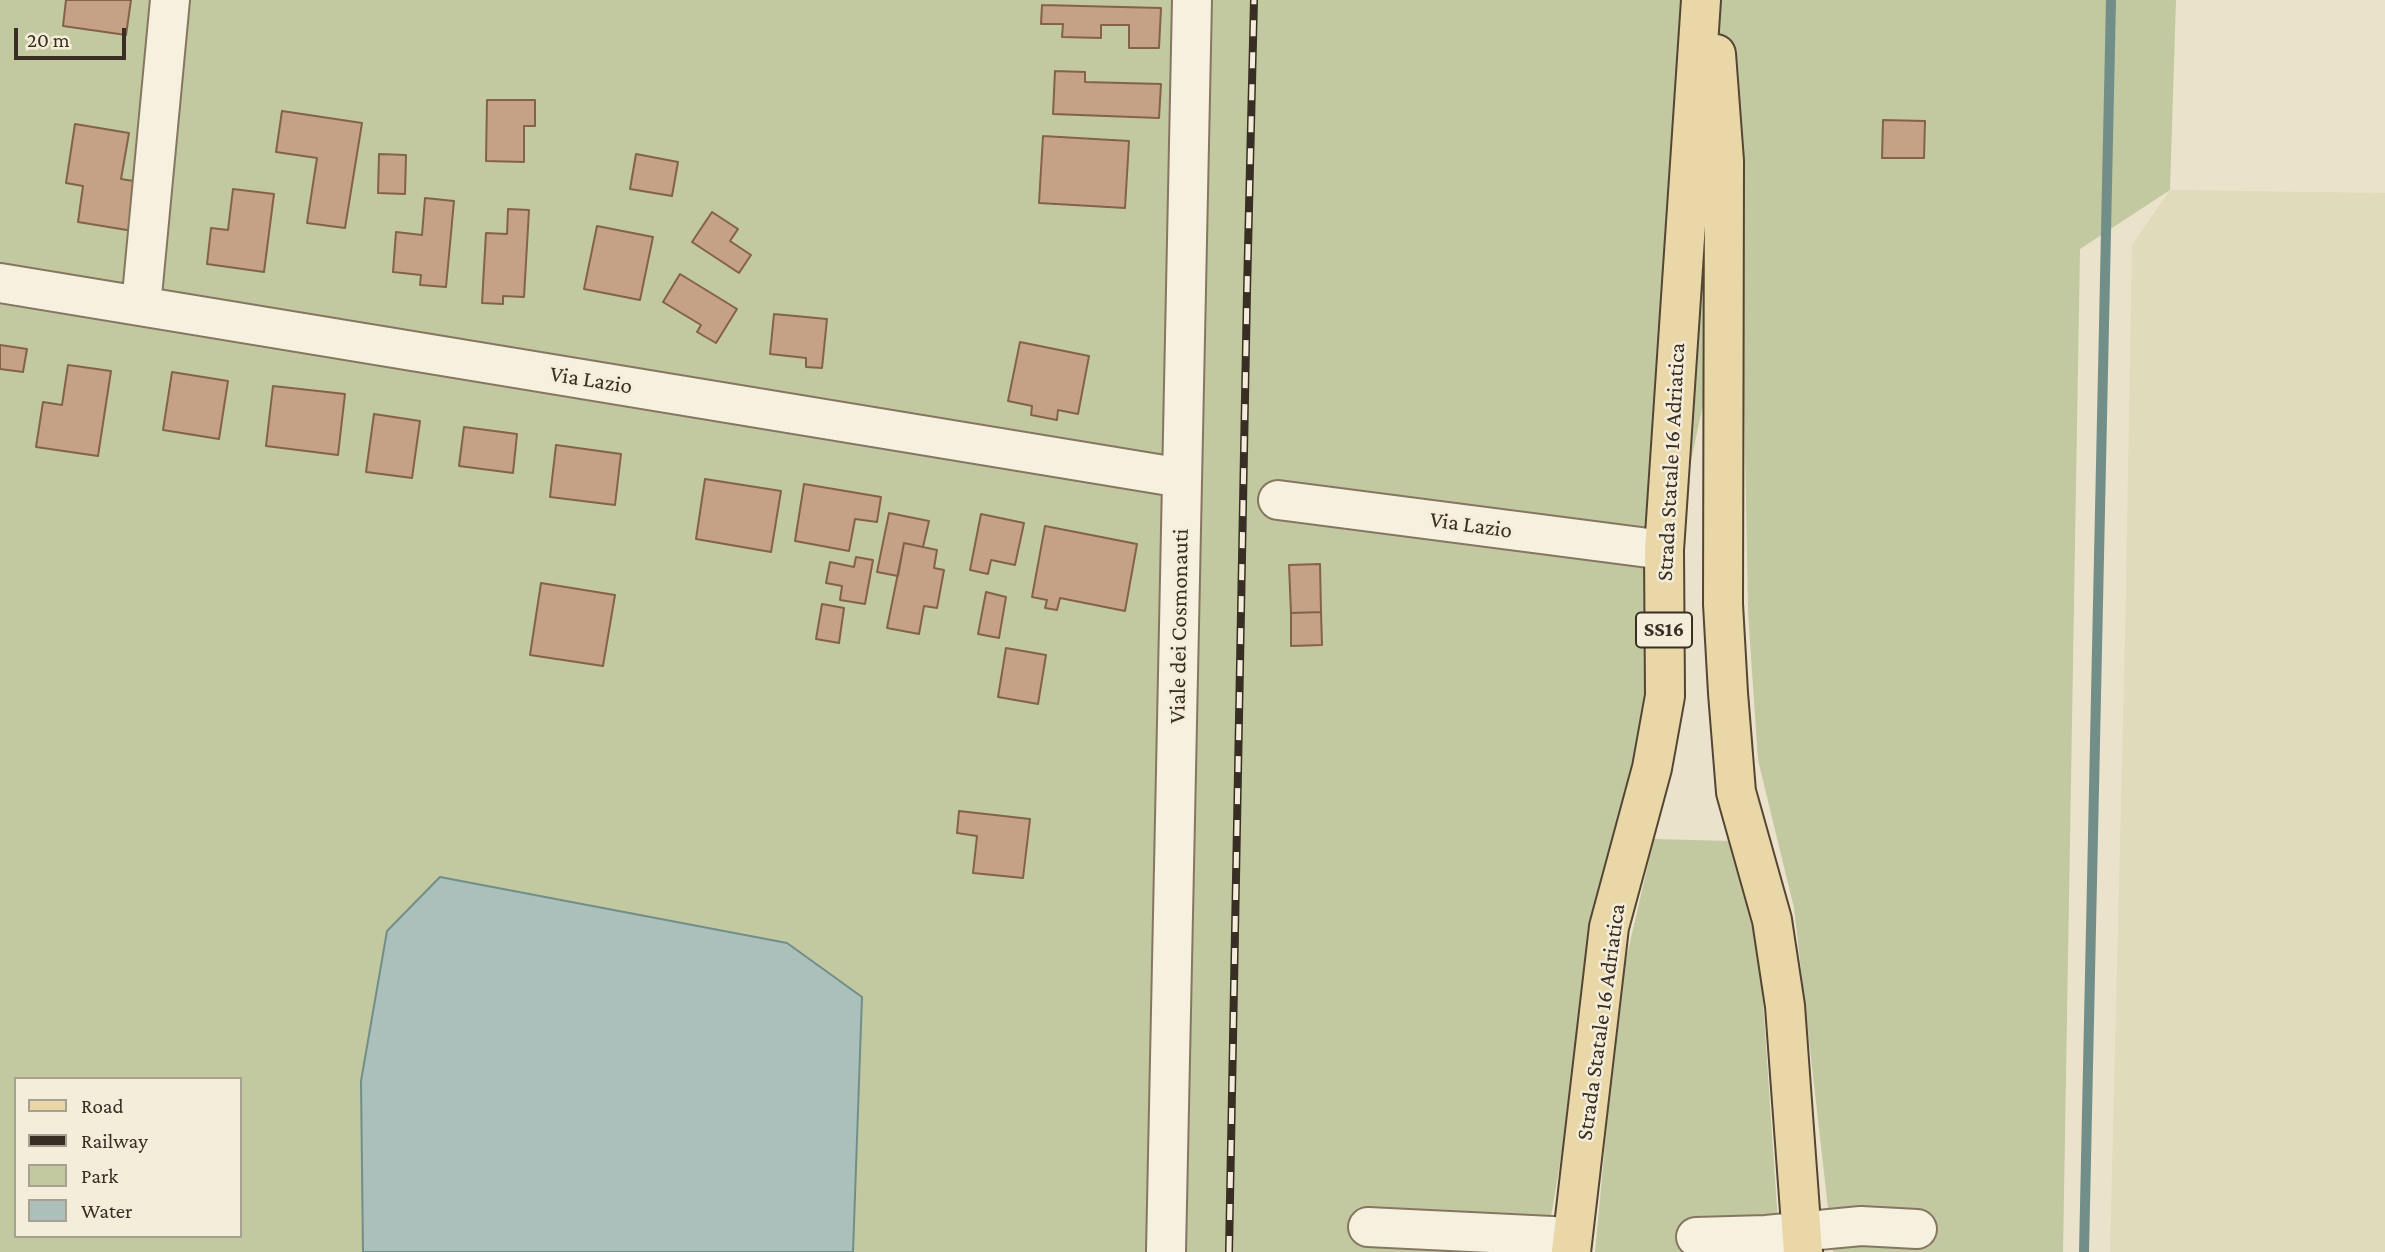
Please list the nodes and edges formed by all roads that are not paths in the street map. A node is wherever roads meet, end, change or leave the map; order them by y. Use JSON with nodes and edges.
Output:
{"nodes":[{"id":1,"x":170,"y":0,"type":"edge"},
{"id":2,"x":1192,"y":0,"type":"edge"},
{"id":3,"x":1701,"y":0,"type":"edge"},
{"id":4,"x":1711,"y":0,"type":"edge"},
{"id":5,"x":0,"y":283,"type":"edge"},
{"id":6,"x":141,"y":306,"type":"junction"},
{"id":7,"x":1182,"y":478,"type":"junction"},
{"id":8,"x":1279,"y":499,"type":"dead end"},
{"id":9,"x":1664,"y":550,"type":"junction"},
{"id":10,"x":1368,"y":1227,"type":"dead end"},
{"id":11,"x":1916,"y":1228,"type":"dead end"},
{"id":12,"x":1696,"y":1237,"type":"dead end"},
{"id":13,"x":1572,"y":1245,"type":"edge"},
{"id":14,"x":1804,"y":1245,"type":"edge"},
{"id":15,"x":1166,"y":1252,"type":"edge"}],
"edges":[{"from":1,"to":6,"type":"street"},
{"from":2,"to":7,"type":"street","name":"Viale dei Cosmonauti"},
{"from":3,"to":9,"type":"main road","name":"Strada Statale 16 Adriatica","number":"SS16"},
{"from":4,"to":14,"type":"main road","name":"Strada Statale 16 Adriatica","number":"SS16"},
{"from":5,"to":6,"type":"street","name":"Via Lazio"},
{"from":6,"to":7,"type":"street","name":"Via Lazio"},
{"from":7,"to":15,"type":"street","name":"Viale dei Cosmonauti"},
{"from":8,"to":9,"type":"street","name":"Via Lazio"},
{"from":9,"to":13,"type":"main road","name":"Strada Statale 16 Adriatica","number":"SS16"},
{"from":10,"to":13,"type":"street"},
{"from":11,"to":14,"type":"street"},
{"from":12,"to":14,"type":"street"}]}
